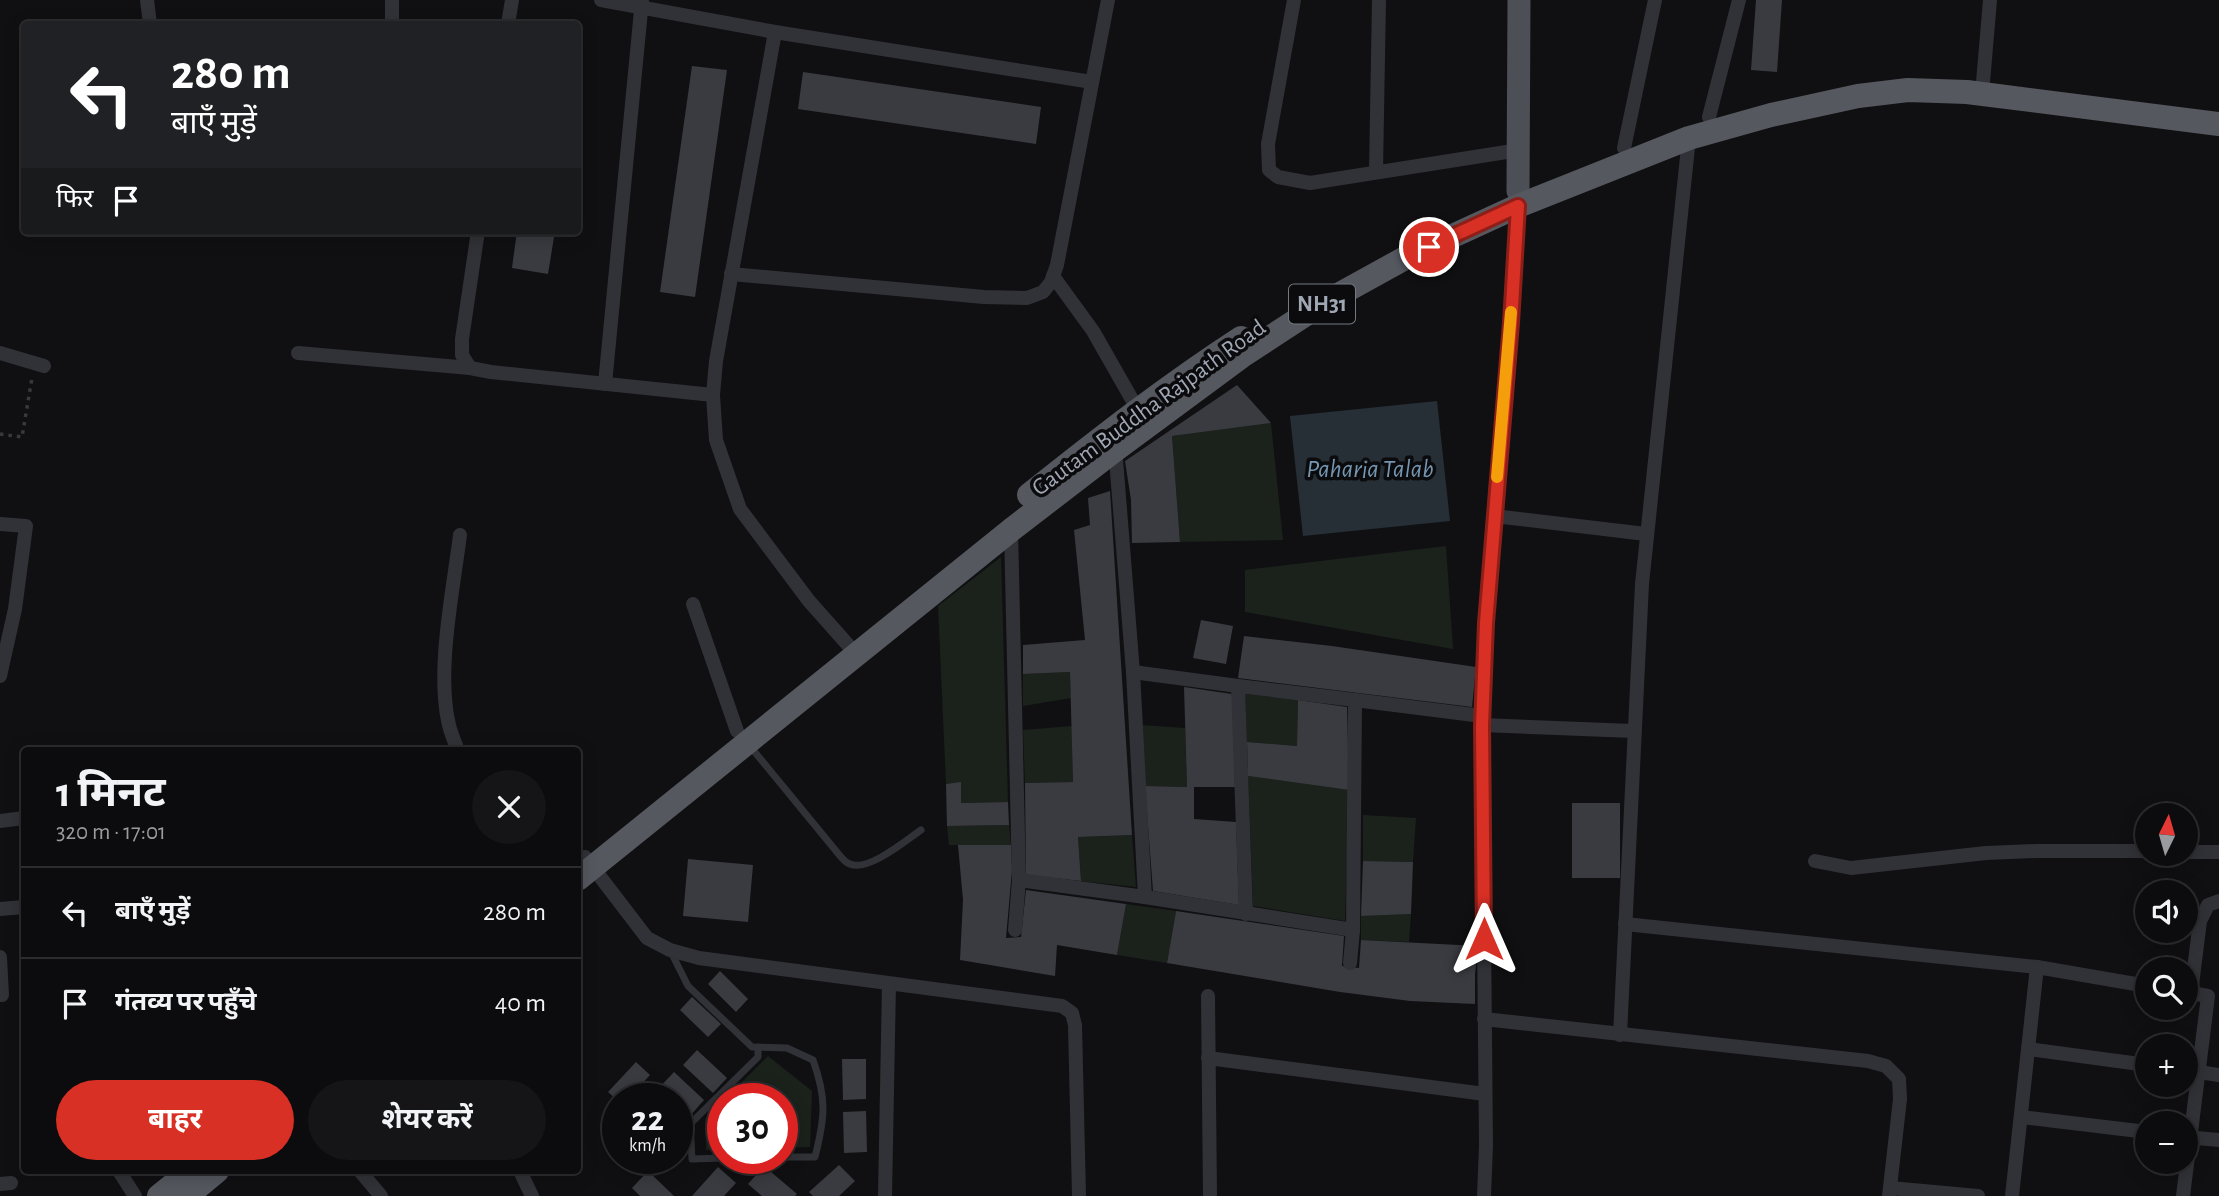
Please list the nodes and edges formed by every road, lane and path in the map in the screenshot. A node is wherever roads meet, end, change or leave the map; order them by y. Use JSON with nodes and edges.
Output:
{"nodes":[{"id":1,"x":147,"y":0,"type":"edge"},
{"id":2,"x":392,"y":0,"type":"edge"},
{"id":3,"x":512,"y":0,"type":"edge"},
{"id":4,"x":601,"y":0,"type":"edge"},
{"id":5,"x":1108,"y":0,"type":"edge"},
{"id":6,"x":1294,"y":0,"type":"edge"},
{"id":7,"x":1379,"y":0,"type":"edge"},
{"id":8,"x":1519,"y":0,"type":"edge"},
{"id":9,"x":1655,"y":0,"type":"edge"},
{"id":10,"x":1738,"y":0,"type":"edge"},
{"id":11,"x":1990,"y":0,"type":"edge"},
{"id":12,"x":642,"y":4,"type":"edge"},
{"id":13,"x":150,"y":21,"type":"edge"},
{"id":14,"x":392,"y":21,"type":"edge"},
{"id":15,"x":508,"y":21,"type":"edge"},
{"id":16,"x":775,"y":32,"type":"junction"},
{"id":17,"x":1092,"y":82,"type":"junction"},
{"id":18,"x":1983,"y":87,"type":"junction"},
{"id":19,"x":2219,"y":109,"type":"edge"},
{"id":20,"x":1710,"y":117,"type":"junction"},
{"id":21,"x":2219,"y":124,"type":"edge"},
{"id":22,"x":1689,"y":138,"type":"junction"},
{"id":23,"x":1624,"y":148,"type":"junction"},
{"id":24,"x":1519,"y":150,"type":"junction"},
{"id":25,"x":1376,"y":172,"type":"junction"},
{"id":26,"x":1518,"y":199,"type":"junction"},
{"id":27,"x":477,"y":235,"type":"edge"},
{"id":28,"x":731,"y":274,"type":"junction"},
{"id":29,"x":1053,"y":276,"type":"junction"},
{"id":30,"x":0,"y":353,"type":"edge"},
{"id":31,"x":298,"y":354,"type":"dead end"},
{"id":32,"x":44,"y":366,"type":"dead end"},
{"id":33,"x":470,"y":368,"type":"junction"},
{"id":34,"x":22,"y":375,"type":"dead end"},
{"id":35,"x":605,"y":384,"type":"junction"},
{"id":36,"x":713,"y":395,"type":"junction"},
{"id":37,"x":1138,"y":410,"type":"junction"},
{"id":38,"x":0,"y":434,"type":"edge"},
{"id":39,"x":1114,"y":439,"type":"junction"},
{"id":40,"x":1494,"y":516,"type":"junction"},
{"id":41,"x":0,"y":524,"type":"edge"},
{"id":42,"x":1011,"y":530,"type":"junction"},
{"id":43,"x":1646,"y":534,"type":"junction"},
{"id":44,"x":460,"y":535,"type":"dead end"},
{"id":45,"x":693,"y":604,"type":"dead end"},
{"id":46,"x":0,"y":607,"type":"edge"},
{"id":47,"x":15,"y":608,"type":"junction"},
{"id":48,"x":852,"y":650,"type":"junction"},
{"id":49,"x":1133,"y":672,"type":"junction"},
{"id":50,"x":0,"y":676,"type":"edge"},
{"id":51,"x":1238,"y":686,"type":"junction"},
{"id":52,"x":1355,"y":700,"type":"junction"},
{"id":53,"x":1482,"y":720,"type":"junction"},
{"id":54,"x":1633,"y":730,"type":"junction"},
{"id":55,"x":742,"y":737,"type":"junction"},
{"id":56,"x":457,"y":747,"type":"edge"},
{"id":57,"x":21,"y":818,"type":"edge"},
{"id":58,"x":0,"y":821,"type":"edge"},
{"id":59,"x":921,"y":831,"type":"dead end"},
{"id":60,"x":2135,"y":852,"type":"edge"},
{"id":61,"x":2198,"y":852,"type":"edge"},
{"id":62,"x":2219,"y":852,"type":"edge"},
{"id":63,"x":1815,"y":861,"type":"dead end"},
{"id":64,"x":583,"y":866,"type":"edge"},
{"id":65,"x":1019,"y":880,"type":"junction"},
{"id":66,"x":1144,"y":897,"type":"junction"},
{"id":67,"x":2219,"y":901,"type":"edge"},
{"id":68,"x":21,"y":907,"type":"edge"},
{"id":69,"x":0,"y":909,"type":"edge"},
{"id":70,"x":1246,"y":914,"type":"junction"},
{"id":71,"x":1625,"y":924,"type":"junction"},
{"id":72,"x":1015,"y":930,"type":"dead end"},
{"id":73,"x":1353,"y":930,"type":"junction"},
{"id":74,"x":670,"y":950,"type":"junction"},
{"id":75,"x":0,"y":957,"type":"edge"},
{"id":76,"x":2194,"y":957,"type":"edge"},
{"id":77,"x":1350,"y":962,"type":"dead end"},
{"id":78,"x":2037,"y":967,"type":"junction"},
{"id":79,"x":889,"y":984,"type":"junction"},
{"id":80,"x":2135,"y":984,"type":"edge"},
{"id":81,"x":0,"y":995,"type":"edge"},
{"id":82,"x":1208,"y":996,"type":"dead end"},
{"id":83,"x":2213,"y":997,"type":"edge"},
{"id":84,"x":1484,"y":1019,"type":"junction"},
{"id":85,"x":1620,"y":1035,"type":"junction"},
{"id":86,"x":758,"y":1047,"type":"junction"},
{"id":87,"x":2028,"y":1049,"type":"junction"},
{"id":88,"x":2198,"y":1050,"type":"edge"},
{"id":89,"x":1208,"y":1058,"type":"junction"},
{"id":90,"x":2135,"y":1063,"type":"edge"},
{"id":91,"x":2198,"y":1072,"type":"edge"},
{"id":92,"x":2219,"y":1075,"type":"edge"},
{"id":93,"x":732,"y":1083,"type":"edge"},
{"id":94,"x":1485,"y":1094,"type":"junction"},
{"id":95,"x":707,"y":1107,"type":"edge"},
{"id":96,"x":2021,"y":1117,"type":"junction"},
{"id":97,"x":2135,"y":1131,"type":"edge"},
{"id":98,"x":2198,"y":1138,"type":"edge"},
{"id":99,"x":2219,"y":1140,"type":"edge"},
{"id":100,"x":798,"y":1157,"type":"edge"},
{"id":101,"x":707,"y":1158,"type":"edge"},
{"id":102,"x":121,"y":1174,"type":"edge"},
{"id":103,"x":186,"y":1174,"type":"edge"},
{"id":104,"x":213,"y":1174,"type":"edge"},
{"id":105,"x":363,"y":1174,"type":"edge"},
{"id":106,"x":521,"y":1174,"type":"edge"},
{"id":107,"x":2185,"y":1174,"type":"edge"},
{"id":108,"x":1889,"y":1192,"type":"edge"},
{"id":109,"x":135,"y":1196,"type":"edge"},
{"id":110,"x":159,"y":1196,"type":"edge"},
{"id":111,"x":187,"y":1196,"type":"edge"},
{"id":112,"x":381,"y":1196,"type":"edge"},
{"id":113,"x":532,"y":1196,"type":"edge"},
{"id":114,"x":885,"y":1196,"type":"edge"},
{"id":115,"x":1079,"y":1196,"type":"edge"},
{"id":116,"x":1210,"y":1196,"type":"edge"},
{"id":117,"x":1484,"y":1196,"type":"edge"},
{"id":118,"x":1978,"y":1196,"type":"edge"},
{"id":119,"x":2012,"y":1196,"type":"edge"},
{"id":120,"x":2183,"y":1196,"type":"edge"}],
"edges":[{"from":1,"to":13,"type":"street"},
{"from":2,"to":14,"type":"street"},
{"from":3,"to":15,"type":"street"},
{"from":4,"to":12,"type":"street"},
{"from":5,"to":17,"type":"street"},
{"from":6,"to":25,"type":"street"},
{"from":7,"to":25,"type":"street"},
{"from":8,"to":24,"type":"main road"},
{"from":9,"to":23,"type":"street"},
{"from":10,"to":20,"type":"street"},
{"from":11,"to":18,"type":"street"},
{"from":12,"to":16,"type":"street"},
{"from":12,"to":35,"type":"street"},
{"from":16,"to":17,"type":"street"},
{"from":16,"to":28,"type":"street"},
{"from":17,"to":29,"type":"street"},
{"from":18,"to":19,"type":"highway","name":"Gautam Buddha Rajpath Road","number":"NH31"},
{"from":18,"to":20,"type":"highway","name":"Gautam Buddha Rajpath Road","number":"NH31"},
{"from":18,"to":21,"type":"highway","number":"NH31"},
{"from":18,"to":22,"type":"highway","number":"NH31"},
{"from":20,"to":23,"type":"highway","name":"Gautam Buddha Rajpath Road","number":"NH31"},
{"from":22,"to":26,"type":"highway","number":"NH31"},
{"from":22,"to":43,"type":"street"},
{"from":23,"to":26,"type":"highway","name":"Gautam Buddha Rajpath Road","number":"NH31"},
{"from":24,"to":25,"type":"street"},
{"from":24,"to":26,"type":"main road"},
{"from":26,"to":37,"type":"highway","name":"Gautam Buddha Rajpath Road","number":"NH31"},
{"from":26,"to":39,"type":"highway","number":"NH31"},
{"from":26,"to":40,"type":"street"},
{"from":27,"to":33,"type":"street"},
{"from":28,"to":29,"type":"street"},
{"from":28,"to":36,"type":"street"},
{"from":29,"to":37,"type":"street"},
{"from":30,"to":32,"type":"street"},
{"from":31,"to":33,"type":"street"},
{"from":33,"to":35,"type":"street"},
{"from":34,"to":38,"type":"path"},
{"from":35,"to":36,"type":"street"},
{"from":36,"to":48,"type":"street"},
{"from":37,"to":39,"type":"highway","name":"Gautam Buddha Rajpath Road","number":"NH31"},
{"from":39,"to":42,"type":"highway","number":"NH31"},
{"from":39,"to":48,"type":"highway","name":"Gautam Buddha Rajpath Road","number":"NH31"},
{"from":39,"to":49,"type":"street"},
{"from":40,"to":43,"type":"street"},
{"from":40,"to":53,"type":"street"},
{"from":41,"to":47,"type":"street"},
{"from":42,"to":48,"type":"highway","number":"NH31"},
{"from":42,"to":65,"type":"street"},
{"from":43,"to":54,"type":"street"},
{"from":44,"to":56,"type":"street"},
{"from":45,"to":55,"type":"street"},
{"from":46,"to":47,"type":"street"},
{"from":47,"to":50,"type":"street"},
{"from":48,"to":55,"type":"highway","name":"Gautam Buddha Rajpath Road","number":"NH31"},
{"from":49,"to":51,"type":"street"},
{"from":49,"to":66,"type":"street"},
{"from":51,"to":52,"type":"street"},
{"from":51,"to":70,"type":"street"},
{"from":52,"to":53,"type":"street"},
{"from":52,"to":73,"type":"street"},
{"from":53,"to":54,"type":"street"},
{"from":53,"to":84,"type":"street"},
{"from":54,"to":71,"type":"street"},
{"from":55,"to":59,"type":"lane"},
{"from":55,"to":64,"type":"highway","name":"Gautam Buddha Rajpath Road","number":"NH31"},
{"from":57,"to":58,"type":"street"},
{"from":60,"to":63,"type":"street"},
{"from":61,"to":62,"type":"street"},
{"from":64,"to":74,"type":"street"},
{"from":65,"to":66,"type":"street"},
{"from":65,"to":72,"type":"street"},
{"from":66,"to":70,"type":"street"},
{"from":67,"to":76,"type":"street"},
{"from":68,"to":69,"type":"street"},
{"from":70,"to":73,"type":"street"},
{"from":71,"to":78,"type":"street"},
{"from":71,"to":85,"type":"street"},
{"from":73,"to":77,"type":"street"},
{"from":74,"to":79,"type":"street"},
{"from":74,"to":86,"type":"lane"},
{"from":75,"to":81,"type":"street"},
{"from":78,"to":80,"type":"street"},
{"from":78,"to":87,"type":"street"},
{"from":79,"to":114,"type":"street"},
{"from":79,"to":115,"type":"street"},
{"from":82,"to":89,"type":"street"},
{"from":83,"to":88,"type":"street"},
{"from":84,"to":85,"type":"street"},
{"from":84,"to":94,"type":"street"},
{"from":85,"to":108,"type":"street"},
{"from":86,"to":93,"type":"lane"},
{"from":86,"to":100,"type":"lane"},
{"from":87,"to":90,"type":"street"},
{"from":87,"to":96,"type":"street"},
{"from":89,"to":94,"type":"street"},
{"from":89,"to":116,"type":"street"},
{"from":91,"to":92,"type":"street"},
{"from":94,"to":117,"type":"street"},
{"from":95,"to":101,"type":"lane"},
{"from":96,"to":97,"type":"street"},
{"from":96,"to":119,"type":"street"},
{"from":98,"to":99,"type":"street"},
{"from":102,"to":109,"type":"street"},
{"from":103,"to":110,"type":"highway"},
{"from":104,"to":111,"type":"highway"},
{"from":105,"to":112,"type":"street"},
{"from":106,"to":113,"type":"street"},
{"from":107,"to":120,"type":"street"},
{"from":108,"to":118,"type":"street"}]}
